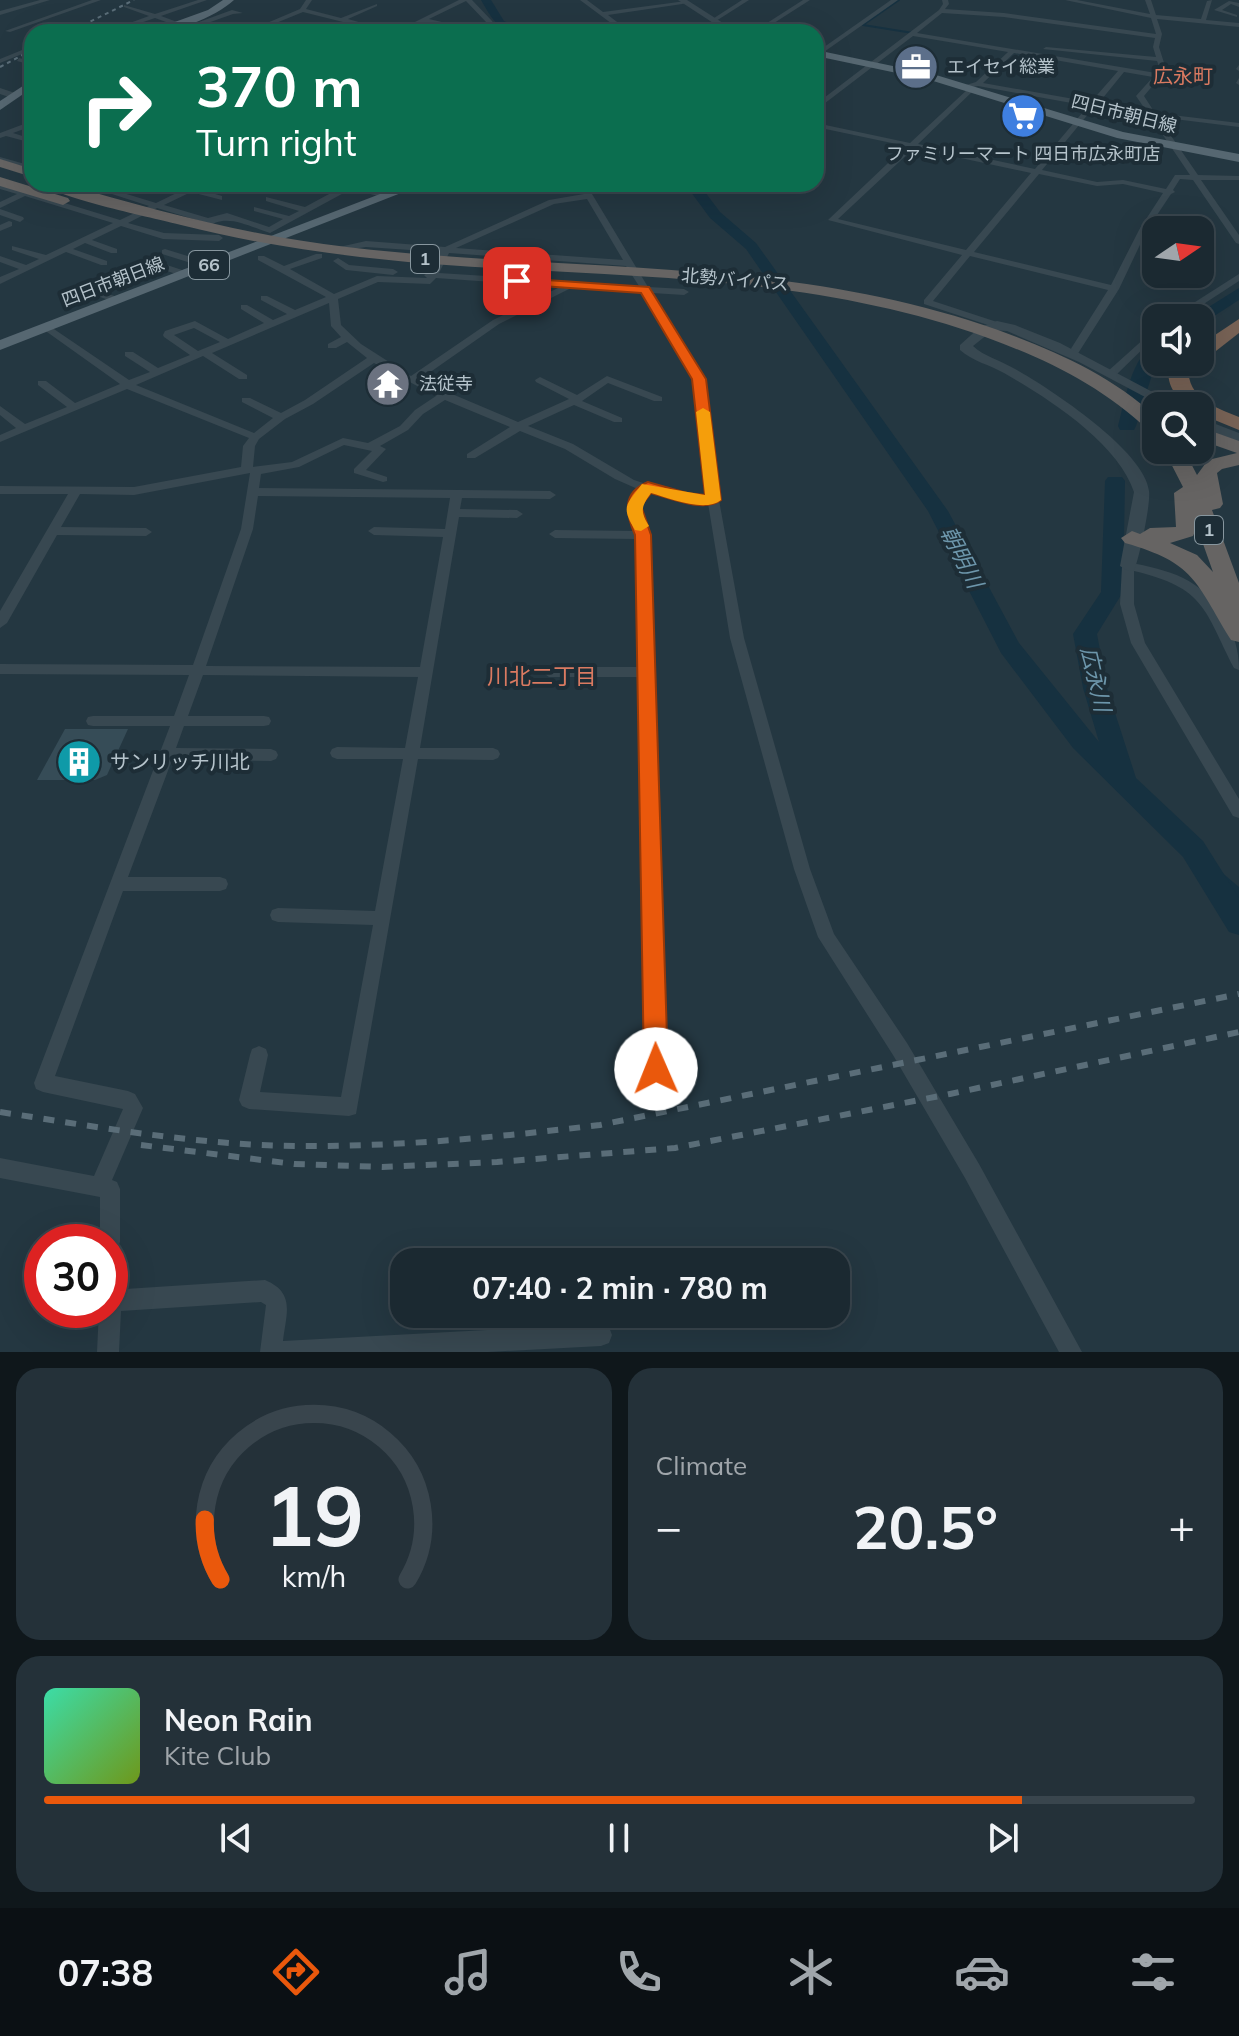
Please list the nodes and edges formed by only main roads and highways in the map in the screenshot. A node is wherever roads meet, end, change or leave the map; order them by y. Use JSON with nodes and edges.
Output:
{"nodes":[{"id":1,"x":229,"y":0,"type":"edge"},
{"id":2,"x":175,"y":24,"type":"edge"},
{"id":3,"x":824,"y":54,"type":"edge"},
{"id":4,"x":24,"y":86,"type":"edge"},
{"id":5,"x":5,"y":94,"type":"edge"},
{"id":6,"x":0,"y":107,"type":"edge"},
{"id":7,"x":1239,"y":158,"type":"edge"},
{"id":8,"x":1,"y":162,"type":"edge"},
{"id":9,"x":24,"y":170,"type":"edge"},
{"id":10,"x":0,"y":183,"type":"edge"},
{"id":11,"x":24,"y":190,"type":"edge"},
{"id":12,"x":31,"y":192,"type":"edge"},
{"id":13,"x":76,"y":192,"type":"edge"},
{"id":14,"x":95,"y":192,"type":"edge"},
{"id":15,"x":396,"y":192,"type":"edge"},
{"id":16,"x":267,"y":252,"type":"junction"},
{"id":17,"x":339,"y":254,"type":"junction"},
{"id":18,"x":376,"y":258,"type":"junction"},
{"id":19,"x":760,"y":281,"type":"junction"},
{"id":20,"x":809,"y":287,"type":"junction"},
{"id":21,"x":1239,"y":315,"type":"edge"},
{"id":22,"x":1239,"y":324,"type":"edge"},
{"id":23,"x":1214,"y":333,"type":"edge"},
{"id":24,"x":1214,"y":343,"type":"edge"},
{"id":25,"x":0,"y":345,"type":"edge"},
{"id":26,"x":1177,"y":376,"type":"edge"},
{"id":27,"x":1188,"y":376,"type":"edge"},
{"id":28,"x":1142,"y":407,"type":"edge"},
{"id":29,"x":1239,"y":418,"type":"edge"},
{"id":30,"x":1239,"y":424,"type":"edge"},
{"id":31,"x":1214,"y":438,"type":"edge"},
{"id":32,"x":1239,"y":448,"type":"edge"},
{"id":33,"x":1239,"y":459,"type":"edge"},
{"id":34,"x":1176,"y":464,"type":"edge"},
{"id":35,"x":1179,"y":464,"type":"edge"},
{"id":36,"x":1239,"y":591,"type":"edge"},
{"id":37,"x":1239,"y":613,"type":"edge"},
{"id":38,"x":1239,"y":634,"type":"edge"}],
"edges":[{"from":1,"to":2,"type":"main road"},
{"from":3,"to":7,"type":"main road","name":"四日市朝日線"},
{"from":4,"to":5,"type":"main road"},
{"from":5,"to":6,"type":"main road"},
{"from":8,"to":9,"type":"highway"},
{"from":10,"to":11,"type":"highway","number":"1"},
{"from":12,"to":16,"type":"highway","number":"1"},
{"from":13,"to":19,"type":"highway","name":"北勢バイパス","number":"1"},
{"from":14,"to":16,"type":"highway","number":"1"},
{"from":15,"to":16,"type":"main road","name":"四日市朝日線","number":"66"},
{"from":16,"to":17,"type":"highway","number":"1"},
{"from":16,"to":17,"type":"highway","number":"1"},
{"from":16,"to":25,"type":"main road","name":"四日市朝日線","number":"66"},
{"from":17,"to":18,"type":"highway","number":"1"},
{"from":18,"to":19,"type":"highway","number":"1"},
{"from":18,"to":20,"type":"highway","number":"1"},
{"from":19,"to":20,"type":"highway","name":"北勢バイパス","number":"1"},
{"from":20,"to":28,"type":"highway","name":"北勢バイパス","number":"1"},
{"from":21,"to":23,"type":"highway"},
{"from":22,"to":24,"type":"highway"},
{"from":26,"to":30,"type":"highway"},
{"from":27,"to":29,"type":"highway"},
{"from":31,"to":32,"type":"highway"},
{"from":33,"to":36,"type":"highway"},
{"from":34,"to":38,"type":"highway","number":"1"},
{"from":35,"to":37,"type":"highway","number":"1"}]}
